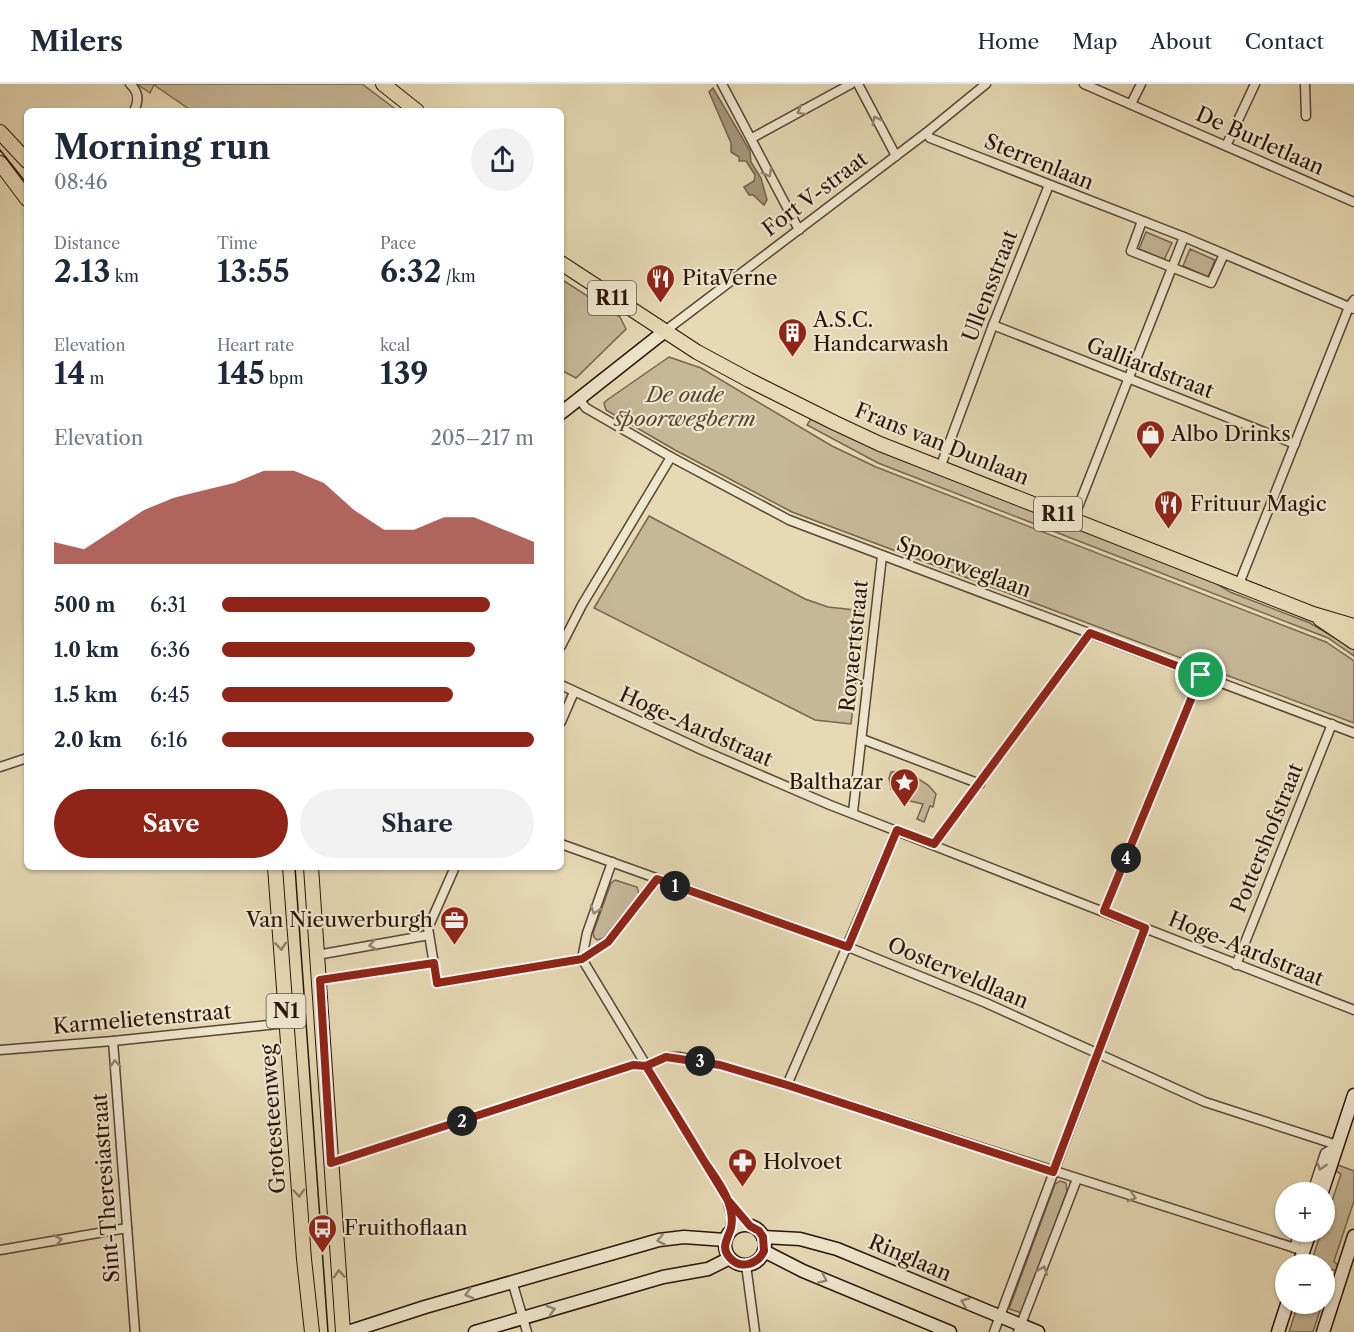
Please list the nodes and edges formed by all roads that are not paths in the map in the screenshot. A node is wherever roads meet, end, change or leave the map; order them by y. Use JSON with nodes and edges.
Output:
{"nodes":[{"id":1,"x":130,"y":84,"type":"edge"},
{"id":2,"x":383,"y":84,"type":"edge"},
{"id":3,"x":722,"y":84,"type":"edge"},
{"id":4,"x":850,"y":84,"type":"edge"},
{"id":5,"x":858,"y":84,"type":"edge"},
{"id":6,"x":986,"y":84,"type":"edge"},
{"id":7,"x":1084,"y":84,"type":"edge"},
{"id":8,"x":1141,"y":84,"type":"edge"},
{"id":9,"x":1255,"y":84,"type":"edge"},
{"id":10,"x":1305,"y":84,"type":"edge"},
{"id":11,"x":1131,"y":104,"type":"junction"},
{"id":12,"x":136,"y":108,"type":"edge"},
{"id":13,"x":413,"y":108,"type":"edge"},
{"id":14,"x":1306,"y":116,"type":"dead end"},
{"id":15,"x":0,"y":132,"type":"edge"},
{"id":16,"x":926,"y":133,"type":"junction"},
{"id":17,"x":752,"y":138,"type":"junction"},
{"id":18,"x":1227,"y":146,"type":"junction"},
{"id":19,"x":896,"y":156,"type":"junction"},
{"id":20,"x":24,"y":158,"type":"edge"},
{"id":21,"x":0,"y":163,"type":"edge"},
{"id":22,"x":1049,"y":185,"type":"junction"},
{"id":23,"x":24,"y":195,"type":"edge"},
{"id":24,"x":1354,"y":202,"type":"edge"},
{"id":25,"x":1142,"y":221,"type":"junction"},
{"id":26,"x":799,"y":230,"type":"junction"},
{"id":27,"x":1184,"y":237,"type":"junction"},
{"id":28,"x":1224,"y":254,"type":"junction"},
{"id":29,"x":564,"y":265,"type":"edge"},
{"id":30,"x":1172,"y":268,"type":"junction"},
{"id":31,"x":1352,"y":305,"type":"edge"},
{"id":32,"x":993,"y":325,"type":"junction"},
{"id":33,"x":665,"y":331,"type":"junction"},
{"id":34,"x":1128,"y":379,"type":"junction"},
{"id":35,"x":579,"y":399,"type":"junction"},
{"id":36,"x":564,"y":411,"type":"edge"},
{"id":37,"x":1295,"y":444,"type":"junction"},
{"id":38,"x":671,"y":458,"type":"junction"},
{"id":39,"x":940,"y":468,"type":"junction"},
{"id":40,"x":1073,"y":520,"type":"junction"},
{"id":41,"x":882,"y":556,"type":"junction"},
{"id":42,"x":1239,"y":584,"type":"junction"},
{"id":43,"x":1313,"y":614,"type":"junction"},
{"id":44,"x":1354,"y":626,"type":"edge"},
{"id":45,"x":1090,"y":633,"type":"junction"},
{"id":46,"x":564,"y":640,"type":"edge"},
{"id":47,"x":1354,"y":642,"type":"edge"},
{"id":48,"x":1201,"y":675,"type":"junction"},
{"id":49,"x":564,"y":687,"type":"edge"},
{"id":50,"x":574,"y":692,"type":"junction"},
{"id":51,"x":564,"y":715,"type":"edge"},
{"id":52,"x":1332,"y":724,"type":"junction"},
{"id":53,"x":1354,"y":733,"type":"edge"},
{"id":54,"x":862,"y":739,"type":"junction"},
{"id":55,"x":24,"y":759,"type":"edge"},
{"id":56,"x":0,"y":767,"type":"edge"},
{"id":57,"x":980,"y":784,"type":"junction"},
{"id":58,"x":853,"y":812,"type":"junction"},
{"id":59,"x":897,"y":830,"type":"junction"},
{"id":60,"x":934,"y":844,"type":"junction"},
{"id":61,"x":564,"y":845,"type":"edge"},
{"id":62,"x":612,"y":862,"type":"junction"},
{"id":63,"x":275,"y":870,"type":"edge"},
{"id":64,"x":311,"y":870,"type":"edge"},
{"id":65,"x":454,"y":870,"type":"edge"},
{"id":66,"x":657,"y":879,"type":"junction"},
{"id":67,"x":1104,"y":911,"type":"junction"},
{"id":68,"x":1145,"y":928,"type":"junction"},
{"id":69,"x":429,"y":935,"type":"junction"},
{"id":70,"x":848,"y":947,"type":"junction"},
{"id":71,"x":317,"y":955,"type":"junction"},
{"id":72,"x":582,"y":959,"type":"junction"},
{"id":73,"x":434,"y":963,"type":"junction"},
{"id":74,"x":1236,"y":965,"type":"junction"},
{"id":75,"x":320,"y":980,"type":"junction"},
{"id":76,"x":1354,"y":1010,"type":"edge"},
{"id":77,"x":287,"y":1023,"type":"junction"},
{"id":78,"x":113,"y":1041,"type":"junction"},
{"id":79,"x":0,"y":1050,"type":"edge"},
{"id":80,"x":1096,"y":1054,"type":"junction"},
{"id":81,"x":646,"y":1066,"type":"junction"},
{"id":82,"x":787,"y":1085,"type":"junction"},
{"id":83,"x":1354,"y":1095,"type":"edge"},
{"id":84,"x":1337,"y":1146,"type":"junction"},
{"id":85,"x":331,"y":1163,"type":"junction"},
{"id":86,"x":1053,"y":1172,"type":"junction"},
{"id":87,"x":1077,"y":1179,"type":"junction"},
{"id":88,"x":1315,"y":1182,"type":"edge"},
{"id":89,"x":1325,"y":1182,"type":"edge"},
{"id":90,"x":727,"y":1199,"type":"junction"},
{"id":91,"x":750,"y":1226,"type":"junction"},
{"id":92,"x":127,"y":1228,"type":"junction"},
{"id":93,"x":728,"y":1235,"type":"junction"},
{"id":94,"x":1354,"y":1236,"type":"edge"},
{"id":95,"x":763,"y":1237,"type":"junction"},
{"id":96,"x":1299,"y":1242,"type":"edge"},
{"id":97,"x":1304,"y":1242,"type":"edge"},
{"id":98,"x":1299,"y":1249,"type":"junction"},
{"id":99,"x":0,"y":1250,"type":"edge"},
{"id":100,"x":764,"y":1251,"type":"junction"},
{"id":101,"x":1299,"y":1254,"type":"edge"},
{"id":102,"x":730,"y":1258,"type":"junction"},
{"id":103,"x":1350,"y":1263,"type":"edge"},
{"id":104,"x":746,"y":1265,"type":"junction"},
{"id":105,"x":512,"y":1281,"type":"junction"},
{"id":106,"x":1284,"y":1314,"type":"edge"},
{"id":107,"x":1000,"y":1316,"type":"junction"},
{"id":108,"x":523,"y":1318,"type":"junction"},
{"id":109,"x":383,"y":1322,"type":"junction"},
{"id":110,"x":1020,"y":1328,"type":"edge"},
{"id":111,"x":135,"y":1332,"type":"edge"},
{"id":112,"x":312,"y":1332,"type":"edge"},
{"id":113,"x":343,"y":1332,"type":"edge"},
{"id":114,"x":348,"y":1332,"type":"edge"},
{"id":115,"x":373,"y":1332,"type":"edge"},
{"id":116,"x":475,"y":1332,"type":"edge"},
{"id":117,"x":527,"y":1332,"type":"edge"},
{"id":118,"x":755,"y":1332,"type":"edge"},
{"id":119,"x":950,"y":1332,"type":"edge"},
{"id":120,"x":994,"y":1332,"type":"edge"},
{"id":121,"x":1038,"y":1332,"type":"edge"},
{"id":122,"x":1278,"y":1332,"type":"edge"},
{"id":123,"x":1323,"y":1332,"type":"edge"}],
"edges":[{"from":1,"to":12,"type":"street"},
{"from":2,"to":13,"type":"main road"},
{"from":3,"to":17,"type":"street"},
{"from":4,"to":17,"type":"street","one_way":true},
{"from":19,"to":5,"type":"street","one_way":true},
{"from":6,"to":16,"type":"street","name":"Fort V-straat"},
{"from":7,"to":11,"type":"street","name":"De Burletlaan"},
{"from":8,"to":11,"type":"street"},
{"from":9,"to":18,"type":"street"},
{"from":10,"to":14,"type":"street"},
{"from":11,"to":18,"type":"street","name":"De Burletlaan"},
{"from":15,"to":20,"type":"main road"},
{"from":16,"to":19,"type":"street","name":"Fort V-straat"},
{"from":16,"to":22,"type":"street","name":"Sterrenlaan"},
{"from":17,"to":26,"type":"street","one_way":true},
{"from":18,"to":24,"type":"street","name":"De Burletlaan"},
{"from":19,"to":26,"type":"street","name":"Fort V-straat"},
{"from":21,"to":23,"type":"main road"},
{"from":22,"to":25,"type":"street","name":"Sterrenlaan"},
{"from":22,"to":32,"type":"street","name":"Ullensstraat"},
{"from":25,"to":27,"type":"street","name":"Sterrenlaan"},
{"from":25,"to":30,"type":"street"},
{"from":26,"to":33,"type":"street","name":"Fort V-straat"},
{"from":27,"to":28,"type":"street","name":"Sterrenlaan"},
{"from":27,"to":30,"type":"street"},
{"from":28,"to":30,"type":"street"},
{"from":28,"to":31,"type":"street","name":"Sterrenlaan"},
{"from":29,"to":33,"type":"main road","number":"R11"},
{"from":30,"to":34,"type":"street"},
{"from":31,"to":37,"type":"street"},
{"from":32,"to":34,"type":"street","name":"Galliardstraat"},
{"from":32,"to":39,"type":"street","name":"Ullensstraat"},
{"from":33,"to":35,"type":"street"},
{"from":33,"to":39,"type":"main road","name":"Frans van Dunlaan","number":"R11"},
{"from":34,"to":37,"type":"street","name":"Galliardstraat"},
{"from":34,"to":40,"type":"street"},
{"from":35,"to":36,"type":"street"},
{"from":35,"to":38,"type":"street","name":"Spoorweglaan"},
{"from":37,"to":42,"type":"street"},
{"from":38,"to":41,"type":"street","name":"Spoorweglaan"},
{"from":38,"to":46,"type":"street"},
{"from":39,"to":40,"type":"main road","name":"Frans van Dunlaan","number":"R11"},
{"from":40,"to":42,"type":"main road","name":"Frans van Dunlaan","number":"R11"},
{"from":41,"to":45,"type":"street","name":"Spoorweglaan"},
{"from":41,"to":54,"type":"street","name":"Royaertstraat"},
{"from":42,"to":43,"type":"main road","name":"Frans van Dunlaan","number":"R11"},
{"from":43,"to":44,"type":"main road","name":"Frans van Dunlaan","number":"R11"},
{"from":43,"to":47,"type":"main road","name":"Frans van Dunlaan","number":"R11"},
{"from":45,"to":48,"type":"street","name":"Spoorweglaan"},
{"from":45,"to":57,"type":"street"},
{"from":48,"to":52,"type":"street","name":"Spoorweglaan"},
{"from":48,"to":67,"type":"street"},
{"from":49,"to":50,"type":"street","name":"Hoge-Aardstraat"},
{"from":50,"to":51,"type":"street"},
{"from":50,"to":58,"type":"street","name":"Hoge-Aardstraat"},
{"from":52,"to":53,"type":"street","name":"Spoorweglaan"},
{"from":52,"to":74,"type":"street","name":"Pottershofstraat"},
{"from":54,"to":57,"type":"street"},
{"from":54,"to":58,"type":"street","name":"Royaertstraat"},
{"from":55,"to":56,"type":"street"},
{"from":57,"to":60,"type":"street"},
{"from":58,"to":59,"type":"street","name":"Hoge-Aardstraat"},
{"from":59,"to":60,"type":"street","name":"Hoge-Aardstraat"},
{"from":59,"to":70,"type":"street"},
{"from":60,"to":67,"type":"street","name":"Hoge-Aardstraat"},
{"from":61,"to":62,"type":"street","name":"Oosterveldlaan"},
{"from":62,"to":66,"type":"street","name":"Oosterveldlaan"},
{"from":62,"to":72,"type":"street","one_way":true},
{"from":63,"to":77,"type":"main road","name":"Grotesteenweg","number":"N1","one_way":true},
{"from":64,"to":71,"type":"main road","number":"N1"},
{"from":65,"to":69,"type":"street"},
{"from":66,"to":70,"type":"street","name":"Oosterveldlaan"},
{"from":66,"to":72,"type":"street"},
{"from":67,"to":68,"type":"street","name":"Hoge-Aardstraat"},
{"from":68,"to":74,"type":"street","name":"Hoge-Aardstraat"},
{"from":68,"to":80,"type":"street"},
{"from":69,"to":71,"type":"street","one_way":true},
{"from":69,"to":73,"type":"street"},
{"from":70,"to":80,"type":"street","name":"Oosterveldlaan"},
{"from":70,"to":82,"type":"street"},
{"from":71,"to":75,"type":"main road","number":"N1"},
{"from":72,"to":73,"type":"street"},
{"from":72,"to":81,"type":"street"},
{"from":73,"to":75,"type":"street"},
{"from":74,"to":76,"type":"street","name":"Hoge-Aardstraat"},
{"from":75,"to":85,"type":"main road","number":"N1"},
{"from":77,"to":78,"type":"street","name":"Karmelietenstraat"},
{"from":77,"to":112,"type":"main road","name":"Grotesteenweg","number":"N1","one_way":true},
{"from":78,"to":79,"type":"street","name":"Karmelietenstraat"},
{"from":92,"to":78,"type":"street","name":"Sint-Theresiastraat","one_way":true},
{"from":80,"to":84,"type":"street","name":"Oosterveldlaan"},
{"from":80,"to":86,"type":"street"},
{"from":81,"to":82,"type":"street"},
{"from":81,"to":85,"type":"street"},
{"from":81,"to":90,"type":"street"},
{"from":82,"to":86,"type":"street"},
{"from":83,"to":84,"type":"street"},
{"from":84,"to":88,"type":"street","one_way":true},
{"from":84,"to":89,"type":"street"},
{"from":113,"to":85,"type":"main road","number":"N1","one_way":true},
{"from":86,"to":87,"type":"street"},
{"from":86,"to":107,"type":"street"},
{"from":87,"to":98,"type":"street","one_way":true},
{"from":110,"to":87,"type":"street","one_way":true},
{"from":90,"to":91,"type":"street"},
{"from":90,"to":93,"type":"street"},
{"from":91,"to":93,"type":"street"},
{"from":91,"to":95,"type":"street"},
{"from":99,"to":92,"type":"street","one_way":true},
{"from":92,"to":111,"type":"street","name":"Sint-Theresiastraat"},
{"from":93,"to":102,"type":"street"},
{"from":93,"to":105,"type":"street","one_way":true},
{"from":94,"to":103,"type":"street"},
{"from":95,"to":100,"type":"street"},
{"from":107,"to":95,"type":"street","name":"Ringlaan","one_way":true},
{"from":96,"to":98,"type":"street"},
{"from":97,"to":98,"type":"street"},
{"from":98,"to":101,"type":"street"},
{"from":100,"to":104,"type":"street"},
{"from":100,"to":119,"type":"street","one_way":true},
{"from":102,"to":104,"type":"street"},
{"from":108,"to":102,"type":"street","one_way":true},
{"from":103,"to":123,"type":"street"},
{"from":104,"to":118,"type":"street"},
{"from":105,"to":108,"type":"street"},
{"from":105,"to":109,"type":"street","one_way":true},
{"from":106,"to":122,"type":"street"},
{"from":107,"to":110,"type":"street","name":"Ringlaan"},
{"from":107,"to":120,"type":"street"},
{"from":108,"to":116,"type":"street"},
{"from":108,"to":117,"type":"street"},
{"from":109,"to":114,"type":"street"},
{"from":109,"to":115,"type":"street"},
{"from":110,"to":121,"type":"street","name":"Ringlaan"}]}
